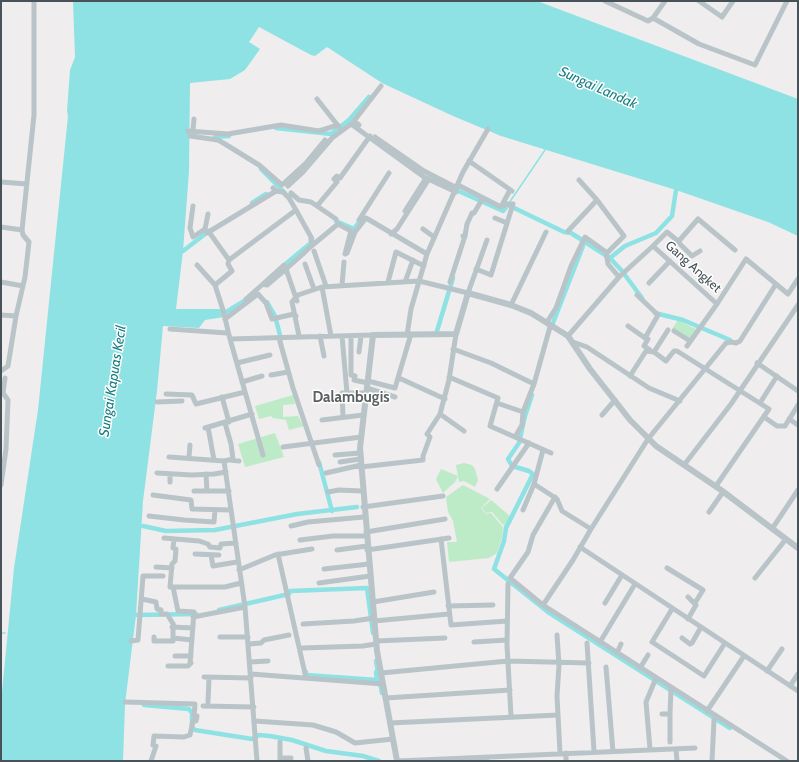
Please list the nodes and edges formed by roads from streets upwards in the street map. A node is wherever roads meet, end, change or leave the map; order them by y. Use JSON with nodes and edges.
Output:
{"nodes":[{"id":1,"x":34,"y":1,"type":"edge"},
{"id":2,"x":605,"y":1,"type":"edge"},
{"id":3,"x":666,"y":1,"type":"edge"},
{"id":4,"x":699,"y":1,"type":"edge"},
{"id":5,"x":733,"y":1,"type":"edge"},
{"id":6,"x":787,"y":1,"type":"edge"},
{"id":7,"x":653,"y":18,"type":"junction"},
{"id":8,"x":381,"y":86,"type":"dead end"},
{"id":9,"x":317,"y":99,"type":"dead end"},
{"id":10,"x":194,"y":119,"type":"dead end"},
{"id":11,"x":353,"y":122,"type":"junction"},
{"id":12,"x":338,"y":125,"type":"junction"},
{"id":13,"x":488,"y":129,"type":"dead end"},
{"id":14,"x":342,"y":131,"type":"junction"},
{"id":15,"x":196,"y":132,"type":"junction"},
{"id":16,"x":370,"y":136,"type":"junction"},
{"id":17,"x":384,"y":145,"type":"junction"},
{"id":18,"x":406,"y":161,"type":"junction"},
{"id":19,"x":469,"y":161,"type":"junction"},
{"id":20,"x":389,"y":172,"type":"dead end"},
{"id":21,"x":428,"y":179,"type":"junction"},
{"id":22,"x":579,"y":180,"type":"dead end"},
{"id":23,"x":1,"y":182,"type":"edge"},
{"id":24,"x":27,"y":184,"type":"junction"},
{"id":25,"x":446,"y":185,"type":"junction"},
{"id":26,"x":457,"y":189,"type":"junction"},
{"id":27,"x":290,"y":195,"type":"junction"},
{"id":28,"x":483,"y":198,"type":"junction"},
{"id":29,"x":597,"y":200,"type":"junction"},
{"id":30,"x":193,"y":206,"type":"dead end"},
{"id":31,"x":317,"y":206,"type":"junction"},
{"id":32,"x":501,"y":208,"type":"junction"},
{"id":33,"x":296,"y":210,"type":"junction"},
{"id":34,"x":208,"y":214,"type":"dead end"},
{"id":35,"x":496,"y":218,"type":"dead end"},
{"id":36,"x":336,"y":220,"type":"dead end"},
{"id":37,"x":507,"y":223,"type":"junction"},
{"id":38,"x":358,"y":226,"type":"junction"},
{"id":39,"x":1,"y":227,"type":"edge"},
{"id":40,"x":22,"y":230,"type":"junction"},
{"id":41,"x":423,"y":230,"type":"dead end"},
{"id":42,"x":206,"y":231,"type":"junction"},
{"id":43,"x":568,"y":231,"type":"dead end"},
{"id":44,"x":546,"y":232,"type":"dead end"},
{"id":45,"x":391,"y":234,"type":"junction"},
{"id":46,"x":434,"y":237,"type":"junction"},
{"id":47,"x":487,"y":240,"type":"dead end"},
{"id":48,"x":311,"y":241,"type":"dead end"},
{"id":49,"x":678,"y":241,"type":"junction"},
{"id":50,"x":653,"y":246,"type":"junction"},
{"id":51,"x":700,"y":250,"type":"dead end"},
{"id":52,"x":735,"y":250,"type":"dead end"},
{"id":53,"x":314,"y":251,"type":"dead end"},
{"id":54,"x":427,"y":254,"type":"junction"},
{"id":55,"x":607,"y":255,"type":"junction"},
{"id":56,"x":229,"y":260,"type":"junction"},
{"id":57,"x":413,"y":260,"type":"junction"},
{"id":58,"x":670,"y":261,"type":"junction"},
{"id":59,"x":344,"y":262,"type":"dead end"},
{"id":60,"x":305,"y":264,"type":"dead end"},
{"id":61,"x":197,"y":265,"type":"dead end"},
{"id":62,"x":424,"y":266,"type":"junction"},
{"id":63,"x":286,"y":269,"type":"junction"},
{"id":64,"x":476,"y":269,"type":"junction"},
{"id":65,"x":622,"y":275,"type":"junction"},
{"id":66,"x":798,"y":279,"type":"edge"},
{"id":67,"x":419,"y":281,"type":"junction"},
{"id":68,"x":1,"y":282,"type":"edge"},
{"id":69,"x":388,"y":282,"type":"junction"},
{"id":70,"x":405,"y":282,"type":"junction"},
{"id":71,"x":649,"y":283,"type":"dead end"},
{"id":72,"x":776,"y":284,"type":"junction"},
{"id":73,"x":214,"y":285,"type":"junction"},
{"id":74,"x":342,"y":285,"type":"junction"},
{"id":75,"x":23,"y":286,"type":"junction"},
{"id":76,"x":450,"y":286,"type":"junction"},
{"id":77,"x":324,"y":287,"type":"junction"},
{"id":78,"x":314,"y":289,"type":"junction"},
{"id":79,"x":468,"y":293,"type":"junction"},
{"id":80,"x":637,"y":295,"type":"dead end"},
{"id":81,"x":297,"y":299,"type":"junction"},
{"id":82,"x":244,"y":303,"type":"junction"},
{"id":83,"x":717,"y":304,"type":"junction"},
{"id":84,"x":511,"y":305,"type":"junction"},
{"id":85,"x":798,"y":305,"type":"edge"},
{"id":86,"x":1,"y":315,"type":"edge"},
{"id":87,"x":16,"y":316,"type":"junction"},
{"id":88,"x":296,"y":316,"type":"junction"},
{"id":89,"x":225,"y":318,"type":"junction"},
{"id":90,"x":550,"y":324,"type":"junction"},
{"id":91,"x":628,"y":326,"type":"dead end"},
{"id":92,"x":170,"y":329,"type":"dead end"},
{"id":93,"x":227,"y":333,"type":"junction"},
{"id":94,"x":409,"y":334,"type":"junction"},
{"id":95,"x":456,"y":334,"type":"junction"},
{"id":96,"x":373,"y":335,"type":"junction"},
{"id":97,"x":299,"y":336,"type":"junction"},
{"id":98,"x":320,"y":336,"type":"junction"},
{"id":99,"x":331,"y":336,"type":"junction"},
{"id":100,"x":342,"y":336,"type":"junction"},
{"id":101,"x":351,"y":336,"type":"junction"},
{"id":102,"x":361,"y":336,"type":"junction"},
{"id":103,"x":568,"y":336,"type":"junction"},
{"id":104,"x":282,"y":337,"type":"junction"},
{"id":105,"x":645,"y":338,"type":"junction"},
{"id":106,"x":230,"y":339,"type":"junction"},
{"id":107,"x":574,"y":342,"type":"junction"},
{"id":108,"x":453,"y":349,"type":"junction"},
{"id":109,"x":652,"y":351,"type":"junction"},
{"id":110,"x":359,"y":352,"type":"dead end"},
{"id":111,"x":270,"y":355,"type":"dead end"},
{"id":112,"x":324,"y":356,"type":"dead end"},
{"id":113,"x":757,"y":363,"type":"junction"},
{"id":114,"x":237,"y":364,"type":"junction"},
{"id":115,"x":706,"y":370,"type":"junction"},
{"id":116,"x":1,"y":372,"type":"edge"},
{"id":117,"x":288,"y":372,"type":"junction"},
{"id":118,"x":271,"y":375,"type":"dead end"},
{"id":119,"x":262,"y":376,"type":"dead end"},
{"id":120,"x":630,"y":376,"type":"junction"},
{"id":121,"x":776,"y":376,"type":"junction"},
{"id":122,"x":449,"y":377,"type":"junction"},
{"id":123,"x":5,"y":378,"type":"dead end"},
{"id":124,"x":399,"y":378,"type":"junction"},
{"id":125,"x":242,"y":382,"type":"junction"},
{"id":126,"x":534,"y":384,"type":"junction"},
{"id":127,"x":368,"y":386,"type":"junction"},
{"id":128,"x":739,"y":391,"type":"junction"},
{"id":129,"x":798,"y":391,"type":"edge"},
{"id":130,"x":245,"y":392,"type":"junction"},
{"id":131,"x":347,"y":393,"type":"junction"},
{"id":132,"x":166,"y":394,"type":"dead end"},
{"id":133,"x":222,"y":397,"type":"junction"},
{"id":134,"x":395,"y":397,"type":"dead end"},
{"id":135,"x":445,"y":399,"type":"junction"},
{"id":136,"x":615,"y":400,"type":"junction"},
{"id":137,"x":182,"y":401,"type":"dead end"},
{"id":138,"x":680,"y":401,"type":"junction"},
{"id":139,"x":157,"y":402,"type":"dead end"},
{"id":140,"x":497,"y":403,"type":"junction"},
{"id":141,"x":760,"y":403,"type":"junction"},
{"id":142,"x":798,"y":405,"type":"edge"},
{"id":143,"x":523,"y":412,"type":"junction"},
{"id":144,"x":252,"y":414,"type":"junction"},
{"id":145,"x":440,"y":414,"type":"junction"},
{"id":146,"x":363,"y":415,"type":"junction"},
{"id":147,"x":602,"y":415,"type":"dead end"},
{"id":148,"x":343,"y":416,"type":"junction"},
{"id":149,"x":764,"y":417,"type":"junction"},
{"id":150,"x":789,"y":419,"type":"junction"},
{"id":151,"x":322,"y":420,"type":"dead end"},
{"id":152,"x":227,"y":422,"type":"junction"},
{"id":153,"x":798,"y":425,"type":"edge"},
{"id":154,"x":464,"y":431,"type":"dead end"},
{"id":155,"x":361,"y":437,"type":"junction"},
{"id":156,"x":516,"y":438,"type":"junction"},
{"id":157,"x":648,"y":439,"type":"junction"},
{"id":158,"x":526,"y":442,"type":"junction"},
{"id":159,"x":313,"y":443,"type":"junction"},
{"id":160,"x":190,"y":445,"type":"dead end"},
{"id":161,"x":283,"y":448,"type":"dead end"},
{"id":162,"x":4,"y":449,"type":"edge"},
{"id":163,"x":543,"y":450,"type":"junction"},
{"id":164,"x":551,"y":453,"type":"dead end"},
{"id":165,"x":264,"y":455,"type":"dead end"},
{"id":166,"x":335,"y":455,"type":"dead end"},
{"id":167,"x":169,"y":457,"type":"dead end"},
{"id":168,"x":189,"y":457,"type":"junction"},
{"id":169,"x":214,"y":460,"type":"junction"},
{"id":170,"x":230,"y":460,"type":"junction"},
{"id":171,"x":224,"y":461,"type":"junction"},
{"id":172,"x":239,"y":461,"type":"dead end"},
{"id":173,"x":360,"y":461,"type":"junction"},
{"id":174,"x":340,"y":462,"type":"dead end"},
{"id":175,"x":319,"y":465,"type":"dead end"},
{"id":176,"x":684,"y":465,"type":"junction"},
{"id":177,"x":226,"y":472,"type":"junction"},
{"id":178,"x":157,"y":473,"type":"dead end"},
{"id":179,"x":326,"y":473,"type":"dead end"},
{"id":180,"x":170,"y":474,"type":"junction"},
{"id":181,"x":206,"y":474,"type":"junction"},
{"id":182,"x":1,"y":482,"type":"edge"},
{"id":183,"x":170,"y":482,"type":"dead end"},
{"id":184,"x":534,"y":484,"type":"junction"},
{"id":185,"x":716,"y":486,"type":"junction"},
{"id":186,"x":497,"y":489,"type":"dead end"},
{"id":187,"x":798,"y":490,"type":"edge"},
{"id":188,"x":194,"y":491,"type":"dead end"},
{"id":189,"x":229,"y":491,"type":"junction"},
{"id":190,"x":362,"y":491,"type":"junction"},
{"id":191,"x":207,"y":492,"type":"junction"},
{"id":192,"x":328,"y":492,"type":"dead end"},
{"id":193,"x":723,"y":492,"type":"junction"},
{"id":194,"x":153,"y":495,"type":"dead end"},
{"id":195,"x":443,"y":496,"type":"dead end"},
{"id":196,"x":554,"y":497,"type":"junction"},
{"id":197,"x":363,"y":507,"type":"junction"},
{"id":198,"x":215,"y":510,"type":"junction"},
{"id":199,"x":232,"y":510,"type":"junction"},
{"id":200,"x":523,"y":510,"type":"dead end"},
{"id":201,"x":709,"y":512,"type":"dead end"},
{"id":202,"x":149,"y":516,"type":"dead end"},
{"id":203,"x":364,"y":517,"type":"junction"},
{"id":204,"x":445,"y":519,"type":"dead end"},
{"id":205,"x":291,"y":526,"type":"dead end"},
{"id":206,"x":591,"y":529,"type":"junction"},
{"id":207,"x":772,"y":529,"type":"junction"},
{"id":208,"x":366,"y":534,"type":"junction"},
{"id":209,"x":164,"y":538,"type":"dead end"},
{"id":210,"x":448,"y":538,"type":"dead end"},
{"id":211,"x":174,"y":539,"type":"junction"},
{"id":212,"x":441,"y":539,"type":"junction"},
{"id":213,"x":786,"y":539,"type":"junction"},
{"id":214,"x":300,"y":540,"type":"dead end"},
{"id":215,"x":236,"y":543,"type":"junction"},
{"id":216,"x":367,"y":548,"type":"junction"},
{"id":217,"x":580,"y":548,"type":"junction"},
{"id":218,"x":798,"y":548,"type":"edge"},
{"id":219,"x":312,"y":549,"type":"dead end"},
{"id":220,"x":337,"y":550,"type":"dead end"},
{"id":221,"x":195,"y":554,"type":"dead end"},
{"id":222,"x":278,"y":554,"type":"junction"},
{"id":223,"x":211,"y":555,"type":"junction"},
{"id":224,"x":219,"y":555,"type":"dead end"},
{"id":225,"x":237,"y":562,"type":"junction"},
{"id":226,"x":369,"y":564,"type":"junction"},
{"id":227,"x":156,"y":567,"type":"dead end"},
{"id":228,"x":172,"y":568,"type":"junction"},
{"id":229,"x":667,"y":568,"type":"dead end"},
{"id":230,"x":324,"y":569,"type":"dead end"},
{"id":231,"x":238,"y":570,"type":"junction"},
{"id":232,"x":622,"y":575,"type":"junction"},
{"id":233,"x":163,"y":576,"type":"dead end"},
{"id":234,"x":370,"y":576,"type":"junction"},
{"id":235,"x":755,"y":578,"type":"dead end"},
{"id":236,"x":241,"y":583,"type":"junction"},
{"id":237,"x":319,"y":583,"type":"dead end"},
{"id":238,"x":508,"y":584,"type":"dead end"},
{"id":239,"x":635,"y":584,"type":"junction"},
{"id":240,"x":173,"y":587,"type":"junction"},
{"id":241,"x":434,"y":592,"type":"dead end"},
{"id":242,"x":688,"y":597,"type":"dead end"},
{"id":243,"x":142,"y":599,"type":"junction"},
{"id":244,"x":373,"y":602,"type":"junction"},
{"id":245,"x":605,"y":603,"type":"dead end"},
{"id":246,"x":695,"y":603,"type":"junction"},
{"id":247,"x":245,"y":604,"type":"junction"},
{"id":248,"x":543,"y":604,"type":"junction"},
{"id":249,"x":493,"y":605,"type":"dead end"},
{"id":250,"x":448,"y":606,"type":"junction"},
{"id":251,"x":672,"y":609,"type":"junction"},
{"id":252,"x":449,"y":614,"type":"junction"},
{"id":253,"x":194,"y":615,"type":"junction"},
{"id":254,"x":374,"y":619,"type":"junction"},
{"id":255,"x":688,"y":619,"type":"junction"},
{"id":256,"x":507,"y":621,"type":"junction"},
{"id":257,"x":303,"y":624,"type":"dead end"},
{"id":258,"x":173,"y":627,"type":"junction"},
{"id":259,"x":193,"y":628,"type":"junction"},
{"id":260,"x":701,"y":628,"type":"junction"},
{"id":261,"x":289,"y":635,"type":"dead end"},
{"id":262,"x":557,"y":635,"type":"dead end"},
{"id":263,"x":154,"y":637,"type":"dead end"},
{"id":264,"x":220,"y":637,"type":"dead end"},
{"id":265,"x":248,"y":637,"type":"junction"},
{"id":266,"x":173,"y":638,"type":"junction"},
{"id":267,"x":445,"y":638,"type":"dead end"},
{"id":268,"x":682,"y":638,"type":"dead end"},
{"id":269,"x":192,"y":640,"type":"junction"},
{"id":270,"x":507,"y":640,"type":"junction"},
{"id":271,"x":131,"y":641,"type":"dead end"},
{"id":272,"x":376,"y":642,"type":"junction"},
{"id":273,"x":474,"y":642,"type":"dead end"},
{"id":274,"x":600,"y":642,"type":"junction"},
{"id":275,"x":587,"y":643,"type":"dead end"},
{"id":276,"x":725,"y":643,"type":"junction"},
{"id":277,"x":249,"y":644,"type":"junction"},
{"id":278,"x":622,"y":644,"type":"dead end"},
{"id":279,"x":302,"y":648,"type":"dead end"},
{"id":280,"x":782,"y":649,"type":"dead end"},
{"id":281,"x":617,"y":653,"type":"junction"},
{"id":282,"x":648,"y":655,"type":"dead end"},
{"id":283,"x":175,"y":656,"type":"dead end"},
{"id":284,"x":191,"y":656,"type":"junction"},
{"id":285,"x":744,"y":656,"type":"junction"},
{"id":286,"x":508,"y":661,"type":"junction"},
{"id":287,"x":250,"y":662,"type":"junction"},
{"id":288,"x":268,"y":662,"type":"dead end"},
{"id":289,"x":559,"y":663,"type":"junction"},
{"id":290,"x":588,"y":663,"type":"junction"},
{"id":291,"x":168,"y":666,"type":"dead end"},
{"id":292,"x":606,"y":667,"type":"dead end"},
{"id":293,"x":640,"y":668,"type":"junction"},
{"id":294,"x":767,"y":671,"type":"junction"},
{"id":295,"x":380,"y":672,"type":"junction"},
{"id":296,"x":798,"y":674,"type":"edge"},
{"id":297,"x":251,"y":676,"type":"junction"},
{"id":298,"x":306,"y":678,"type":"junction"},
{"id":299,"x":655,"y":680,"type":"junction"},
{"id":300,"x":383,"y":684,"type":"junction"},
{"id":301,"x":790,"y":686,"type":"junction"},
{"id":302,"x":671,"y":688,"type":"junction"},
{"id":303,"x":510,"y":690,"type":"junction"},
{"id":304,"x":798,"y":691,"type":"edge"},
{"id":305,"x":386,"y":698,"type":"junction"},
{"id":306,"x":125,"y":702,"type":"dead end"},
{"id":307,"x":208,"y":702,"type":"dead end"},
{"id":308,"x":203,"y":706,"type":"dead end"},
{"id":309,"x":254,"y":707,"type":"junction"},
{"id":310,"x":707,"y":711,"type":"junction"},
{"id":311,"x":662,"y":714,"type":"dead end"},
{"id":312,"x":670,"y":714,"type":"junction"},
{"id":313,"x":558,"y":715,"type":"junction"},
{"id":314,"x":511,"y":716,"type":"junction"},
{"id":315,"x":716,"y":716,"type":"junction"},
{"id":316,"x":255,"y":721,"type":"junction"},
{"id":317,"x":390,"y":723,"type":"junction"},
{"id":318,"x":393,"y":739,"type":"junction"},
{"id":319,"x":280,"y":742,"type":"dead end"},
{"id":320,"x":670,"y":742,"type":"dead end"},
{"id":321,"x":306,"y":748,"type":"dead end"},
{"id":322,"x":695,"y":748,"type":"dead end"},
{"id":323,"x":650,"y":749,"type":"junction"},
{"id":324,"x":676,"y":749,"type":"junction"},
{"id":325,"x":594,"y":751,"type":"junction"},
{"id":326,"x":613,"y":752,"type":"junction"},
{"id":327,"x":560,"y":753,"type":"junction"},
{"id":328,"x":566,"y":753,"type":"junction"},
{"id":329,"x":291,"y":758,"type":"dead end"},
{"id":330,"x":280,"y":759,"type":"edge"},
{"id":331,"x":151,"y":761,"type":"edge"},
{"id":332,"x":257,"y":761,"type":"edge"},
{"id":333,"x":308,"y":761,"type":"edge"},
{"id":334,"x":397,"y":761,"type":"edge"},
{"id":335,"x":566,"y":761,"type":"edge"},
{"id":336,"x":677,"y":761,"type":"edge"},
{"id":337,"x":712,"y":761,"type":"edge"},
{"id":338,"x":787,"y":761,"type":"edge"}],
"edges":[{"from":1,"to":24,"type":"street"},
{"from":2,"to":7,"type":"street"},
{"from":3,"to":7,"type":"street"},
{"from":4,"to":5,"type":"street"},
{"from":6,"to":7,"type":"street"},
{"from":8,"to":11,"type":"street"},
{"from":9,"to":12,"type":"street"},
{"from":10,"to":15,"type":"street"},
{"from":11,"to":14,"type":"street"},
{"from":11,"to":16,"type":"street"},
{"from":11,"to":17,"type":"street"},
{"from":12,"to":14,"type":"street"},
{"from":12,"to":15,"type":"street"},
{"from":13,"to":19,"type":"street"},
{"from":14,"to":15,"type":"street"},
{"from":16,"to":17,"type":"street"},
{"from":16,"to":31,"type":"street"},
{"from":17,"to":18,"type":"street"},
{"from":18,"to":21,"type":"street"},
{"from":18,"to":25,"type":"street"},
{"from":19,"to":26,"type":"street"},
{"from":19,"to":32,"type":"street"},
{"from":20,"to":38,"type":"street"},
{"from":21,"to":25,"type":"street"},
{"from":21,"to":45,"type":"street"},
{"from":22,"to":29,"type":"street"},
{"from":23,"to":24,"type":"street"},
{"from":24,"to":40,"type":"street"},
{"from":25,"to":26,"type":"street"},
{"from":26,"to":28,"type":"street"},
{"from":26,"to":46,"type":"street"},
{"from":27,"to":31,"type":"street"},
{"from":27,"to":33,"type":"street"},
{"from":27,"to":42,"type":"street"},
{"from":28,"to":32,"type":"street"},
{"from":28,"to":76,"type":"street"},
{"from":29,"to":43,"type":"street"},
{"from":29,"to":55,"type":"street"},
{"from":30,"to":42,"type":"street"},
{"from":31,"to":36,"type":"street"},
{"from":32,"to":37,"type":"street"},
{"from":33,"to":48,"type":"street"},
{"from":33,"to":56,"type":"street"},
{"from":34,"to":42,"type":"street"},
{"from":35,"to":37,"type":"street"},
{"from":37,"to":64,"type":"street"},
{"from":38,"to":45,"type":"street"},
{"from":38,"to":63,"type":"street"},
{"from":39,"to":40,"type":"street"},
{"from":40,"to":75,"type":"street"},
{"from":41,"to":46,"type":"street"},
{"from":42,"to":56,"type":"street"},
{"from":44,"to":84,"type":"street"},
{"from":45,"to":54,"type":"street"},
{"from":46,"to":54,"type":"street"},
{"from":47,"to":64,"type":"street"},
{"from":49,"to":50,"type":"street"},
{"from":49,"to":51,"type":"street"},
{"from":49,"to":52,"type":"street"},
{"from":50,"to":58,"type":"street","name":"Gang Angket"},
{"from":50,"to":65,"type":"street","name":"Gang Angket"},
{"from":53,"to":77,"type":"street"},
{"from":54,"to":62,"type":"street"},
{"from":55,"to":65,"type":"street"},
{"from":55,"to":90,"type":"street"},
{"from":56,"to":73,"type":"street"},
{"from":57,"to":62,"type":"street"},
{"from":57,"to":69,"type":"street"},
{"from":57,"to":70,"type":"street"},
{"from":58,"to":71,"type":"street"},
{"from":58,"to":83,"type":"street","name":"Gang Angket"},
{"from":59,"to":74,"type":"street"},
{"from":60,"to":78,"type":"street"},
{"from":61,"to":73,"type":"street"},
{"from":62,"to":67,"type":"street"},
{"from":63,"to":81,"type":"street"},
{"from":63,"to":82,"type":"street"},
{"from":64,"to":79,"type":"street"},
{"from":65,"to":103,"type":"street","name":"Gang Angket"},
{"from":66,"to":72,"type":"street","name":"Gang Angket"},
{"from":67,"to":70,"type":"street"},
{"from":67,"to":76,"type":"street"},
{"from":67,"to":94,"type":"street"},
{"from":68,"to":75,"type":"street"},
{"from":69,"to":70,"type":"street"},
{"from":69,"to":74,"type":"street"},
{"from":72,"to":83,"type":"street","name":"Gang Angket"},
{"from":72,"to":115,"type":"street"},
{"from":73,"to":89,"type":"street"},
{"from":74,"to":77,"type":"street"},
{"from":75,"to":87,"type":"street"},
{"from":76,"to":79,"type":"street"},
{"from":77,"to":78,"type":"street"},
{"from":77,"to":99,"type":"street"},
{"from":78,"to":81,"type":"street"},
{"from":79,"to":84,"type":"street"},
{"from":79,"to":95,"type":"street"},
{"from":80,"to":105,"type":"street"},
{"from":81,"to":88,"type":"street"},
{"from":82,"to":88,"type":"street"},
{"from":82,"to":89,"type":"street"},
{"from":83,"to":109,"type":"street"},
{"from":84,"to":90,"type":"street"},
{"from":85,"to":113,"type":"street"},
{"from":86,"to":87,"type":"street"},
{"from":87,"to":116,"type":"street"},
{"from":88,"to":97,"type":"street"},
{"from":89,"to":93,"type":"street"},
{"from":90,"to":103,"type":"street"},
{"from":90,"to":126,"type":"street"},
{"from":91,"to":105,"type":"street"},
{"from":92,"to":93,"type":"street"},
{"from":93,"to":106,"type":"street"},
{"from":94,"to":95,"type":"street"},
{"from":94,"to":96,"type":"street"},
{"from":94,"to":124,"type":"street"},
{"from":95,"to":108,"type":"street"},
{"from":96,"to":102,"type":"street"},
{"from":96,"to":127,"type":"street"},
{"from":97,"to":98,"type":"street"},
{"from":97,"to":104,"type":"street"},
{"from":98,"to":99,"type":"street"},
{"from":98,"to":112,"type":"street"},
{"from":99,"to":100,"type":"street"},
{"from":100,"to":101,"type":"street"},
{"from":100,"to":131,"type":"street"},
{"from":101,"to":102,"type":"street"},
{"from":101,"to":127,"type":"street"},
{"from":102,"to":110,"type":"street"},
{"from":103,"to":107,"type":"street"},
{"from":104,"to":106,"type":"street"},
{"from":104,"to":117,"type":"street"},
{"from":105,"to":109,"type":"street"},
{"from":106,"to":114,"type":"street"},
{"from":107,"to":120,"type":"street"},
{"from":107,"to":136,"type":"street"},
{"from":108,"to":122,"type":"street"},
{"from":108,"to":126,"type":"street"},
{"from":109,"to":115,"type":"street"},
{"from":109,"to":120,"type":"street"},
{"from":111,"to":114,"type":"street"},
{"from":113,"to":121,"type":"street"},
{"from":113,"to":128,"type":"street"},
{"from":114,"to":125,"type":"street"},
{"from":115,"to":128,"type":"street"},
{"from":115,"to":138,"type":"street"},
{"from":117,"to":118,"type":"street"},
{"from":117,"to":159,"type":"street"},
{"from":119,"to":125,"type":"street"},
{"from":120,"to":138,"type":"street"},
{"from":121,"to":129,"type":"street"},
{"from":121,"to":141,"type":"street"},
{"from":122,"to":135,"type":"street"},
{"from":122,"to":140,"type":"street"},
{"from":123,"to":162,"type":"street"},
{"from":124,"to":127,"type":"street"},
{"from":124,"to":135,"type":"street"},
{"from":125,"to":130,"type":"street"},
{"from":126,"to":143,"type":"street"},
{"from":127,"to":131,"type":"street"},
{"from":127,"to":134,"type":"street"},
{"from":127,"to":146,"type":"street"},
{"from":128,"to":141,"type":"street"},
{"from":128,"to":176,"type":"street"},
{"from":130,"to":133,"type":"street"},
{"from":130,"to":144,"type":"street"},
{"from":131,"to":148,"type":"street"},
{"from":132,"to":133,"type":"street"},
{"from":133,"to":152,"type":"street"},
{"from":135,"to":145,"type":"street"},
{"from":136,"to":147,"type":"street"},
{"from":136,"to":157,"type":"street"},
{"from":137,"to":139,"type":"street"},
{"from":138,"to":157,"type":"street"},
{"from":140,"to":143,"type":"street"},
{"from":140,"to":156,"type":"street"},
{"from":141,"to":149,"type":"street"},
{"from":142,"to":150,"type":"street"},
{"from":143,"to":156,"type":"street"},
{"from":144,"to":152,"type":"street"},
{"from":144,"to":165,"type":"street"},
{"from":145,"to":154,"type":"street"},
{"from":145,"to":173,"type":"street"},
{"from":146,"to":148,"type":"street"},
{"from":146,"to":155,"type":"street"},
{"from":148,"to":151,"type":"street"},
{"from":149,"to":150,"type":"street"},
{"from":149,"to":185,"type":"street"},
{"from":150,"to":153,"type":"street"},
{"from":152,"to":169,"type":"street"},
{"from":152,"to":170,"type":"street"},
{"from":155,"to":159,"type":"street"},
{"from":155,"to":173,"type":"street"},
{"from":156,"to":158,"type":"street"},
{"from":157,"to":176,"type":"street"},
{"from":157,"to":206,"type":"street"},
{"from":158,"to":163,"type":"street"},
{"from":158,"to":186,"type":"street"},
{"from":159,"to":161,"type":"street"},
{"from":159,"to":175,"type":"street"},
{"from":160,"to":168,"type":"street"},
{"from":162,"to":182,"type":"street"},
{"from":163,"to":164,"type":"street"},
{"from":163,"to":184,"type":"street"},
{"from":166,"to":173,"type":"street"},
{"from":167,"to":168,"type":"street"},
{"from":168,"to":169,"type":"street"},
{"from":169,"to":171,"type":"street"},
{"from":170,"to":171,"type":"street"},
{"from":170,"to":172,"type":"street"},
{"from":171,"to":177,"type":"street"},
{"from":173,"to":174,"type":"street"},
{"from":173,"to":179,"type":"street"},
{"from":173,"to":190,"type":"street"},
{"from":176,"to":185,"type":"street"},
{"from":177,"to":181,"type":"street"},
{"from":177,"to":189,"type":"street"},
{"from":178,"to":180,"type":"street"},
{"from":180,"to":181,"type":"street"},
{"from":180,"to":183,"type":"street"},
{"from":181,"to":191,"type":"street"},
{"from":184,"to":196,"type":"street"},
{"from":184,"to":200,"type":"street"},
{"from":185,"to":193,"type":"street"},
{"from":187,"to":207,"type":"street"},
{"from":188,"to":191,"type":"street"},
{"from":189,"to":191,"type":"street"},
{"from":189,"to":199,"type":"street"},
{"from":190,"to":192,"type":"street"},
{"from":190,"to":197,"type":"street"},
{"from":193,"to":201,"type":"street"},
{"from":193,"to":207,"type":"street"},
{"from":194,"to":198,"type":"street"},
{"from":195,"to":197,"type":"street"},
{"from":196,"to":206,"type":"street"},
{"from":196,"to":248,"type":"street"},
{"from":197,"to":203,"type":"street"},
{"from":198,"to":199,"type":"street"},
{"from":198,"to":202,"type":"street"},
{"from":199,"to":215,"type":"street"},
{"from":203,"to":205,"type":"street"},
{"from":203,"to":208,"type":"street"},
{"from":204,"to":208,"type":"street"},
{"from":206,"to":217,"type":"street"},
{"from":207,"to":213,"type":"street"},
{"from":208,"to":214,"type":"street"},
{"from":208,"to":216,"type":"street"},
{"from":209,"to":211,"type":"street"},
{"from":210,"to":212,"type":"street"},
{"from":211,"to":215,"type":"street"},
{"from":211,"to":228,"type":"street"},
{"from":212,"to":216,"type":"street"},
{"from":212,"to":250,"type":"street"},
{"from":213,"to":218,"type":"street"},
{"from":213,"to":235,"type":"street"},
{"from":215,"to":225,"type":"street"},
{"from":216,"to":220,"type":"street"},
{"from":216,"to":226,"type":"street"},
{"from":217,"to":232,"type":"street"},
{"from":217,"to":248,"type":"street"},
{"from":219,"to":222,"type":"street"},
{"from":221,"to":223,"type":"street"},
{"from":222,"to":231,"type":"street"},
{"from":222,"to":298,"type":"street"},
{"from":223,"to":224,"type":"street"},
{"from":223,"to":225,"type":"street"},
{"from":225,"to":231,"type":"street"},
{"from":226,"to":230,"type":"street"},
{"from":226,"to":234,"type":"street"},
{"from":227,"to":228,"type":"street"},
{"from":228,"to":240,"type":"street"},
{"from":229,"to":246,"type":"street"},
{"from":231,"to":236,"type":"street"},
{"from":232,"to":239,"type":"street"},
{"from":232,"to":245,"type":"street"},
{"from":233,"to":243,"type":"street"},
{"from":234,"to":237,"type":"street"},
{"from":234,"to":244,"type":"street"},
{"from":236,"to":240,"type":"street"},
{"from":236,"to":247,"type":"street"},
{"from":238,"to":256,"type":"street"},
{"from":239,"to":251,"type":"street"},
{"from":239,"to":274,"type":"street"},
{"from":240,"to":253,"type":"street"},
{"from":241,"to":244,"type":"street"},
{"from":242,"to":246,"type":"street"},
{"from":243,"to":258,"type":"street"},
{"from":243,"to":271,"type":"street"},
{"from":244,"to":254,"type":"street"},
{"from":246,"to":255,"type":"street"},
{"from":247,"to":253,"type":"street"},
{"from":247,"to":265,"type":"street"},
{"from":248,"to":274,"type":"street"},
{"from":249,"to":250,"type":"street"},
{"from":250,"to":252,"type":"street"},
{"from":251,"to":255,"type":"street"},
{"from":251,"to":276,"type":"street"},
{"from":252,"to":254,"type":"street"},
{"from":252,"to":256,"type":"street"},
{"from":253,"to":259,"type":"street"},
{"from":254,"to":257,"type":"street"},
{"from":254,"to":272,"type":"street"},
{"from":255,"to":260,"type":"street"},
{"from":256,"to":270,"type":"street"},
{"from":258,"to":259,"type":"street"},
{"from":258,"to":266,"type":"street"},
{"from":259,"to":269,"type":"street"},
{"from":260,"to":268,"type":"street"},
{"from":260,"to":276,"type":"street"},
{"from":261,"to":277,"type":"street"},
{"from":262,"to":289,"type":"street"},
{"from":263,"to":266,"type":"street"},
{"from":264,"to":265,"type":"street"},
{"from":265,"to":277,"type":"street"},
{"from":266,"to":269,"type":"street"},
{"from":267,"to":272,"type":"street"},
{"from":269,"to":284,"type":"street"},
{"from":270,"to":273,"type":"street"},
{"from":270,"to":286,"type":"street"},
{"from":272,"to":279,"type":"street"},
{"from":272,"to":295,"type":"street"},
{"from":274,"to":281,"type":"street"},
{"from":275,"to":290,"type":"street"},
{"from":276,"to":285,"type":"street"},
{"from":277,"to":287,"type":"street"},
{"from":278,"to":281,"type":"street"},
{"from":280,"to":294,"type":"street"},
{"from":281,"to":293,"type":"street"},
{"from":282,"to":293,"type":"street"},
{"from":283,"to":284,"type":"street"},
{"from":284,"to":291,"type":"street"},
{"from":285,"to":294,"type":"street"},
{"from":285,"to":310,"type":"street"},
{"from":286,"to":289,"type":"street"},
{"from":286,"to":295,"type":"street"},
{"from":286,"to":303,"type":"street"},
{"from":287,"to":288,"type":"street"},
{"from":287,"to":297,"type":"street"},
{"from":289,"to":290,"type":"street"},
{"from":289,"to":313,"type":"street"},
{"from":290,"to":325,"type":"street"},
{"from":292,"to":326,"type":"street"},
{"from":293,"to":299,"type":"street"},
{"from":294,"to":301,"type":"street"},
{"from":295,"to":300,"type":"street"},
{"from":296,"to":301,"type":"street"},
{"from":297,"to":298,"type":"street"},
{"from":297,"to":307,"type":"street"},
{"from":297,"to":309,"type":"street"},
{"from":298,"to":300,"type":"street"},
{"from":299,"to":302,"type":"street"},
{"from":299,"to":323,"type":"street"},
{"from":300,"to":305,"type":"street"},
{"from":301,"to":304,"type":"street"},
{"from":302,"to":310,"type":"street"},
{"from":302,"to":312,"type":"street"},
{"from":303,"to":305,"type":"street"},
{"from":303,"to":314,"type":"street"},
{"from":305,"to":317,"type":"street"},
{"from":306,"to":331,"type":"street"},
{"from":308,"to":309,"type":"street"},
{"from":309,"to":316,"type":"street"},
{"from":310,"to":315,"type":"street"},
{"from":311,"to":312,"type":"street"},
{"from":312,"to":320,"type":"street"},
{"from":313,"to":314,"type":"street"},
{"from":313,"to":327,"type":"street"},
{"from":314,"to":317,"type":"street"},
{"from":315,"to":337,"type":"street"},
{"from":315,"to":338,"type":"street"},
{"from":316,"to":318,"type":"street"},
{"from":316,"to":332,"type":"street"},
{"from":317,"to":318,"type":"street"},
{"from":318,"to":334,"type":"street"},
{"from":319,"to":330,"type":"street"},
{"from":321,"to":333,"type":"street"},
{"from":322,"to":324,"type":"street"},
{"from":323,"to":324,"type":"street"},
{"from":323,"to":326,"type":"street"},
{"from":324,"to":336,"type":"street"},
{"from":325,"to":326,"type":"street"},
{"from":325,"to":328,"type":"street"},
{"from":327,"to":328,"type":"street"},
{"from":327,"to":334,"type":"street"},
{"from":328,"to":335,"type":"street"},
{"from":329,"to":330,"type":"street"}]}
